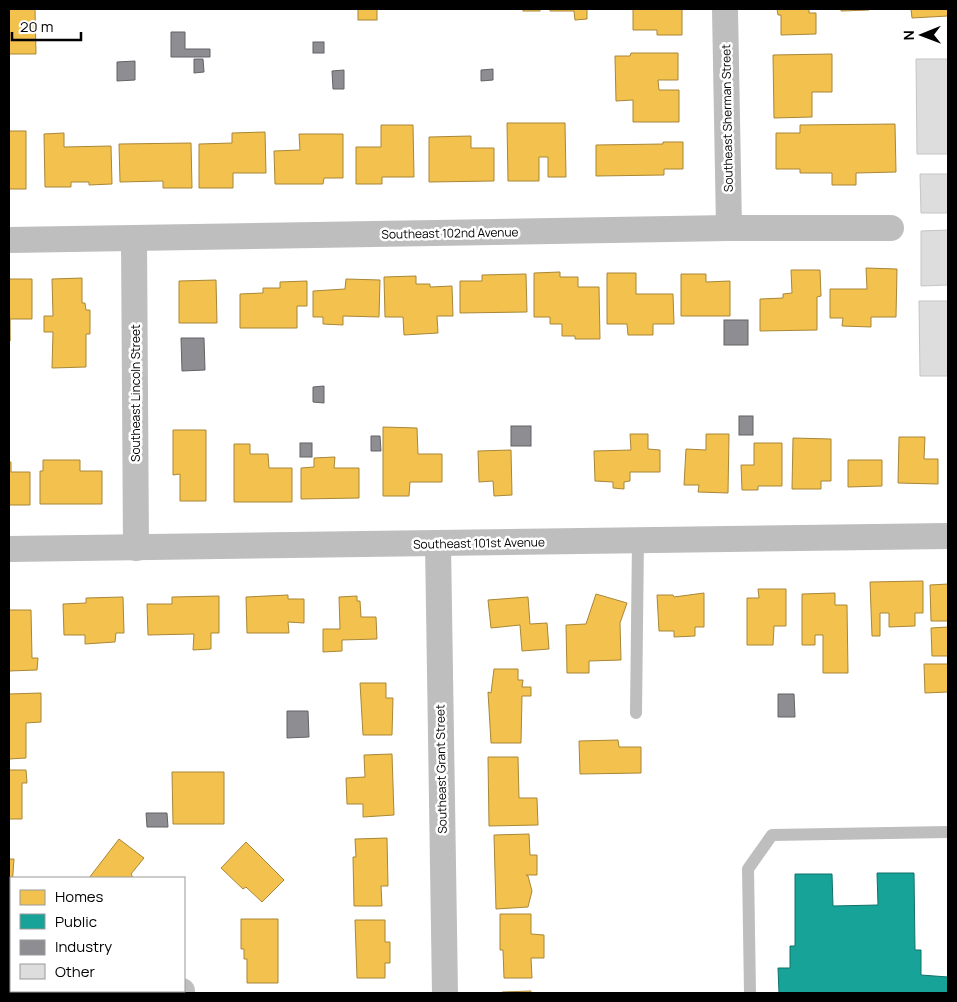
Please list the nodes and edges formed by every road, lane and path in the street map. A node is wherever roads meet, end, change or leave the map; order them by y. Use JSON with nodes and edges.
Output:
{"nodes":[{"id":1,"x":725,"y":9,"type":"edge"},
{"id":2,"x":729,"y":228,"type":"junction"},
{"id":3,"x":891,"y":228,"type":"dead end"},
{"id":4,"x":134,"y":239,"type":"junction"},
{"id":5,"x":9,"y":240,"type":"edge"},
{"id":6,"x":948,"y":536,"type":"edge"},
{"id":7,"x":638,"y":540,"type":"junction"},
{"id":8,"x":438,"y":544,"type":"junction"},
{"id":9,"x":136,"y":548,"type":"junction"},
{"id":10,"x":9,"y":549,"type":"edge"},
{"id":11,"x":636,"y":713,"type":"dead end"},
{"id":12,"x":948,"y":832,"type":"edge"},
{"id":13,"x":445,"y":993,"type":"edge"},
{"id":14,"x":750,"y":993,"type":"edge"}],
"edges":[{"from":1,"to":2,"type":"street","name":"Southeast Sherman Street"},
{"from":2,"to":3,"type":"street","name":"Southeast 102nd Avenue"},
{"from":2,"to":4,"type":"street","name":"Southeast 102nd Avenue"},
{"from":4,"to":5,"type":"street","name":"Southeast 102nd Avenue"},
{"from":4,"to":9,"type":"street","name":"Southeast Lincoln Street"},
{"from":6,"to":7,"type":"street","name":"Southeast 101st Avenue"},
{"from":7,"to":8,"type":"street","name":"Southeast 101st Avenue"},
{"from":7,"to":11,"type":"lane"},
{"from":8,"to":9,"type":"street","name":"Southeast 101st Avenue"},
{"from":8,"to":13,"type":"street","name":"Southeast Grant Street"},
{"from":9,"to":10,"type":"street","name":"Southeast 101st Avenue"},
{"from":12,"to":14,"type":"lane"}]}
